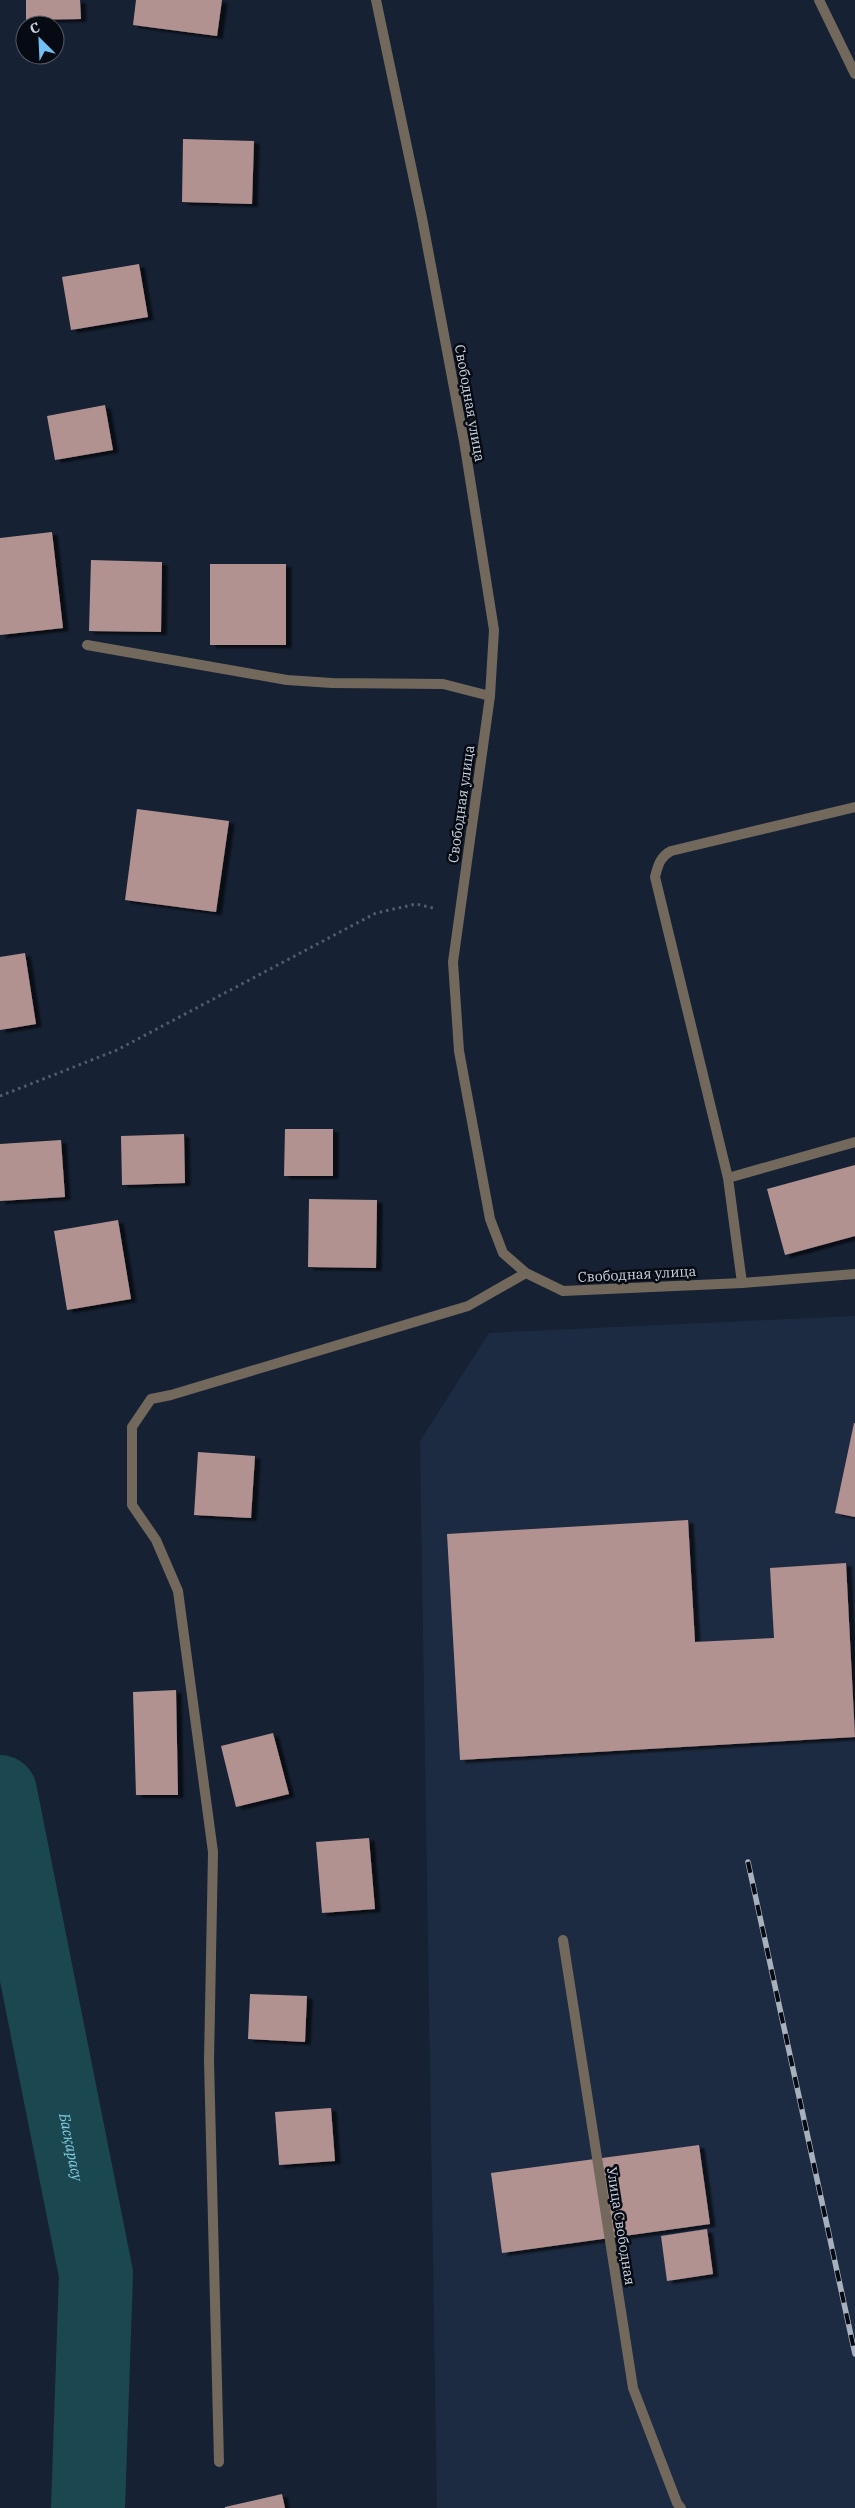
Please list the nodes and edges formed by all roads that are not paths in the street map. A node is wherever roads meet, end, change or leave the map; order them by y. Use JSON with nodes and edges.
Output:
{"nodes":[{"id":1,"x":376,"y":0,"type":"edge"},
{"id":2,"x":819,"y":0,"type":"edge"},
{"id":3,"x":855,"y":74,"type":"edge"},
{"id":4,"x":87,"y":645,"type":"dead end"},
{"id":5,"x":490,"y":696,"type":"junction"},
{"id":6,"x":855,"y":807,"type":"edge"},
{"id":7,"x":855,"y":1142,"type":"edge"},
{"id":8,"x":728,"y":1178,"type":"junction"},
{"id":9,"x":526,"y":1273,"type":"junction"},
{"id":10,"x":855,"y":1274,"type":"edge"},
{"id":11,"x":742,"y":1283,"type":"junction"},
{"id":12,"x":563,"y":1940,"type":"dead end"},
{"id":13,"x":219,"y":2462,"type":"dead end"},
{"id":14,"x":681,"y":2508,"type":"edge"}],
"edges":[{"from":1,"to":5,"type":"street","name":"Свободная улица"},
{"from":2,"to":3,"type":"street"},
{"from":4,"to":5,"type":"street"},
{"from":5,"to":9,"type":"street","name":"Свободная улица"},
{"from":6,"to":8,"type":"street"},
{"from":7,"to":8,"type":"street"},
{"from":8,"to":11,"type":"street"},
{"from":9,"to":11,"type":"street","name":"Свободная улица"},
{"from":9,"to":13,"type":"street"},
{"from":10,"to":11,"type":"street","name":"Свободная улица"},
{"from":12,"to":14,"type":"street","name":"Улица Свободная"}]}
